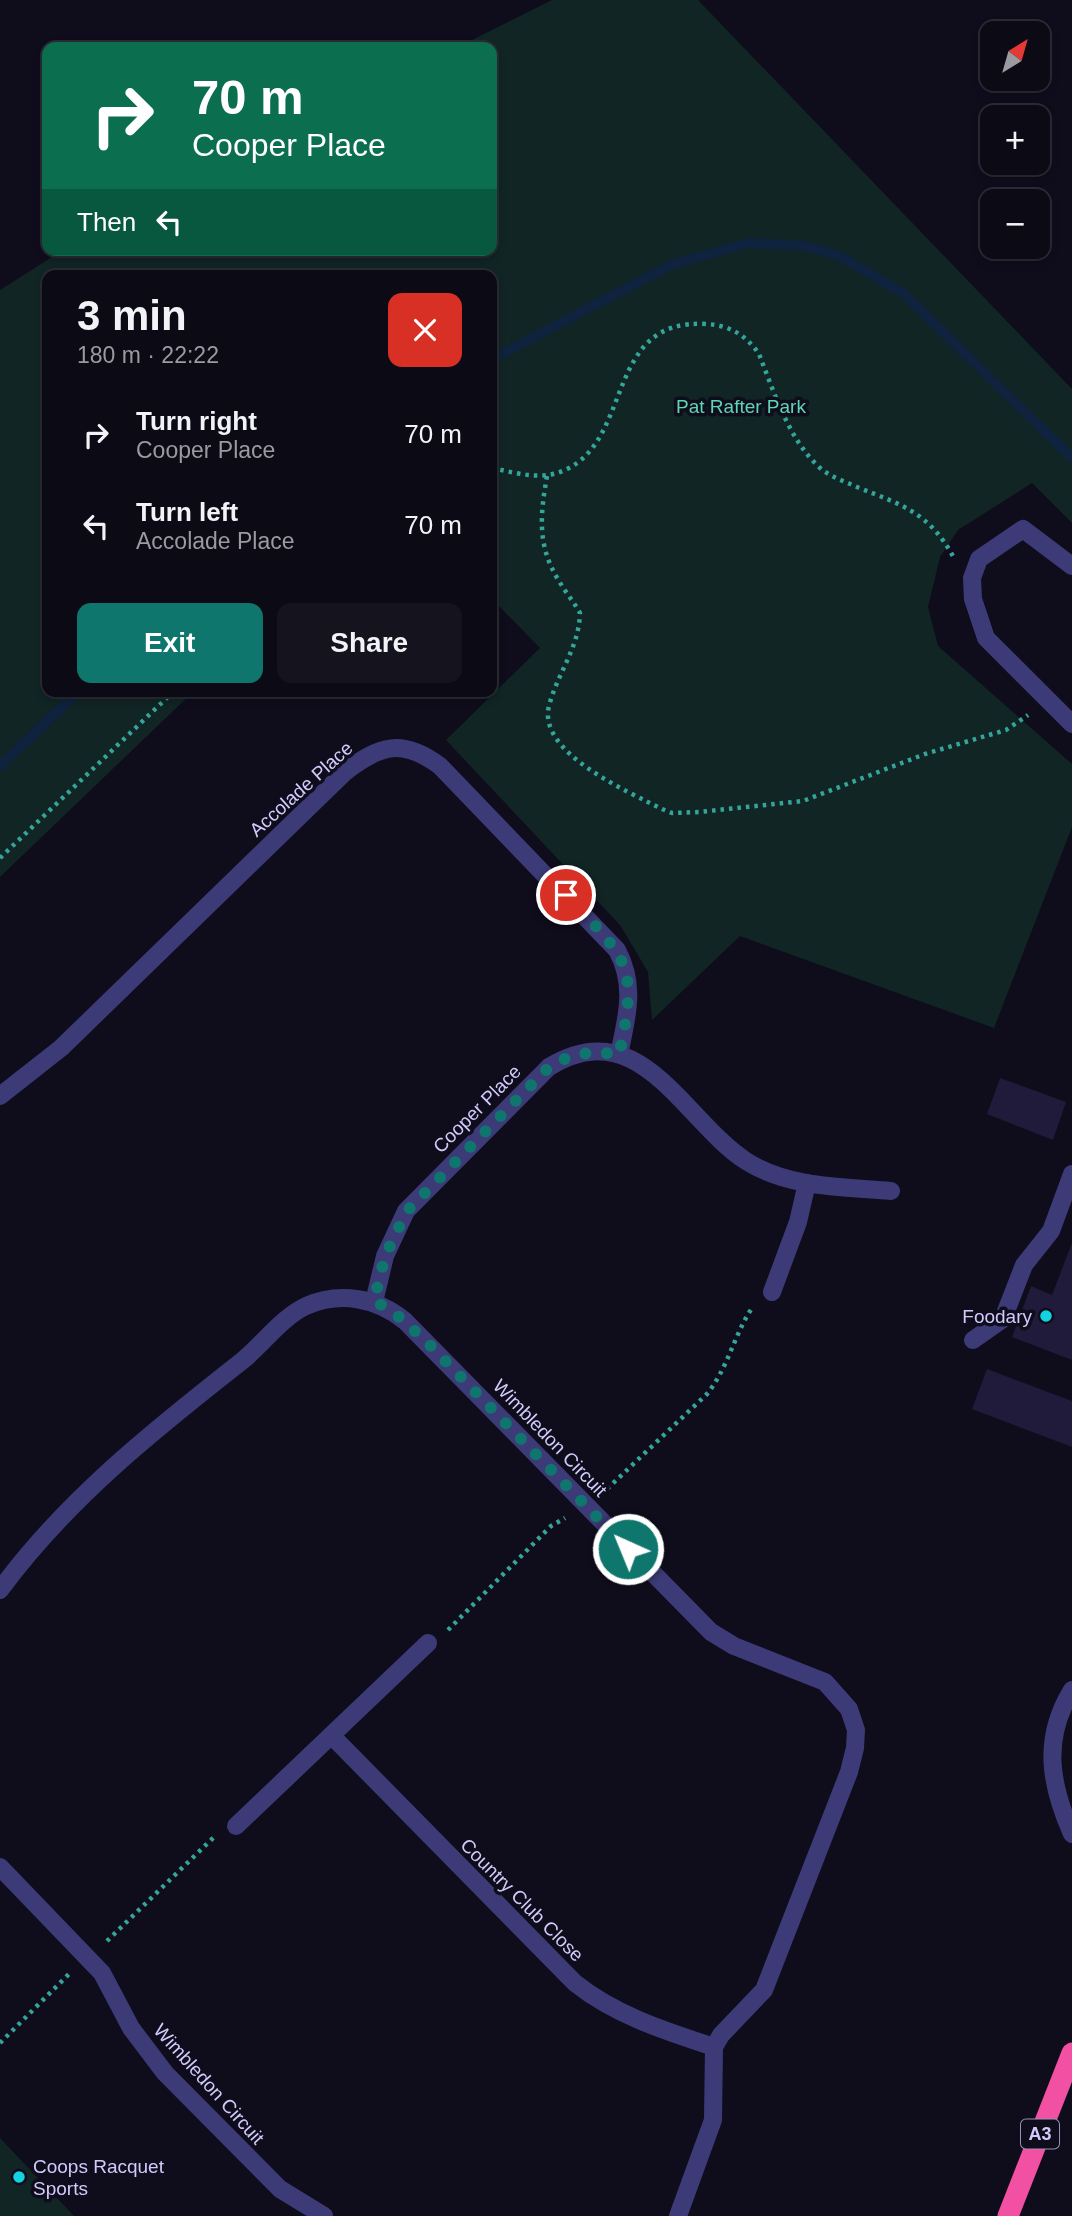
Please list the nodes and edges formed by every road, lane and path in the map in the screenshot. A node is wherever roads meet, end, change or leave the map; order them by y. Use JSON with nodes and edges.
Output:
{"nodes":[{"id":1,"x":497,"y":469,"type":"edge"},
{"id":2,"x":547,"y":476,"type":"junction"},
{"id":3,"x":1072,"y":566,"type":"edge"},
{"id":4,"x":972,"y":578,"type":"junction"},
{"id":5,"x":168,"y":697,"type":"edge"},
{"id":6,"x":1046,"y":702,"type":"junction"},
{"id":7,"x":1072,"y":724,"type":"edge"},
{"id":8,"x":0,"y":858,"type":"edge"},
{"id":9,"x":619,"y":1055,"type":"junction"},
{"id":10,"x":0,"y":1096,"type":"edge"},
{"id":11,"x":1072,"y":1174,"type":"edge"},
{"id":12,"x":807,"y":1183,"type":"junction"},
{"id":13,"x":891,"y":1191,"type":"dead end"},
{"id":14,"x":772,"y":1292,"type":"joint"},
{"id":15,"x":374,"y":1301,"type":"junction"},
{"id":16,"x":973,"y":1340,"type":"dead end"},
{"id":17,"x":600,"y":1494,"type":"dead end"},
{"id":18,"x":569,"y":1516,"type":"dead end"},
{"id":19,"x":0,"y":1590,"type":"edge"},
{"id":20,"x":428,"y":1643,"type":"joint"},
{"id":21,"x":1072,"y":1690,"type":"edge"},
{"id":22,"x":332,"y":1736,"type":"junction"},
{"id":23,"x":236,"y":1826,"type":"joint"},
{"id":24,"x":1072,"y":1834,"type":"edge"},
{"id":25,"x":0,"y":1867,"type":"edge"},
{"id":26,"x":89,"y":1958,"type":"junction"},
{"id":27,"x":0,"y":2043,"type":"edge"},
{"id":28,"x":713,"y":2047,"type":"junction"},
{"id":29,"x":1072,"y":2053,"type":"edge"},
{"id":30,"x":324,"y":2216,"type":"edge"},
{"id":31,"x":678,"y":2216,"type":"edge"},
{"id":32,"x":1008,"y":2216,"type":"edge"}],
"edges":[{"from":1,"to":2,"type":"path"},
{"from":2,"to":4,"type":"path"},
{"from":2,"to":6,"type":"path"},
{"from":3,"to":4,"type":"street"},
{"from":4,"to":6,"type":"street"},
{"from":5,"to":8,"type":"path"},
{"from":6,"to":7,"type":"street"},
{"from":9,"to":10,"type":"street","name":"Accolade Place"},
{"from":9,"to":12,"type":"street","name":"Cooper Place"},
{"from":9,"to":15,"type":"street","name":"Cooper Place"},
{"from":11,"to":16,"type":"street"},
{"from":12,"to":13,"type":"street","name":"Cooper Place"},
{"from":12,"to":14,"type":"street"},
{"from":14,"to":17,"type":"path"},
{"from":15,"to":19,"type":"street"},
{"from":15,"to":28,"type":"street","name":"Wimbledon Circuit"},
{"from":18,"to":20,"type":"path"},
{"from":20,"to":22,"type":"street"},
{"from":21,"to":24,"type":"street"},
{"from":22,"to":23,"type":"street"},
{"from":22,"to":28,"type":"street","name":"Country Club Close"},
{"from":23,"to":26,"type":"path"},
{"from":25,"to":26,"type":"street","name":"Wimbledon Circuit"},
{"from":26,"to":27,"type":"path"},
{"from":26,"to":30,"type":"street","name":"Wimbledon Circuit"},
{"from":28,"to":31,"type":"street"},
{"from":29,"to":32,"type":"highway","number":"A3"}]}
